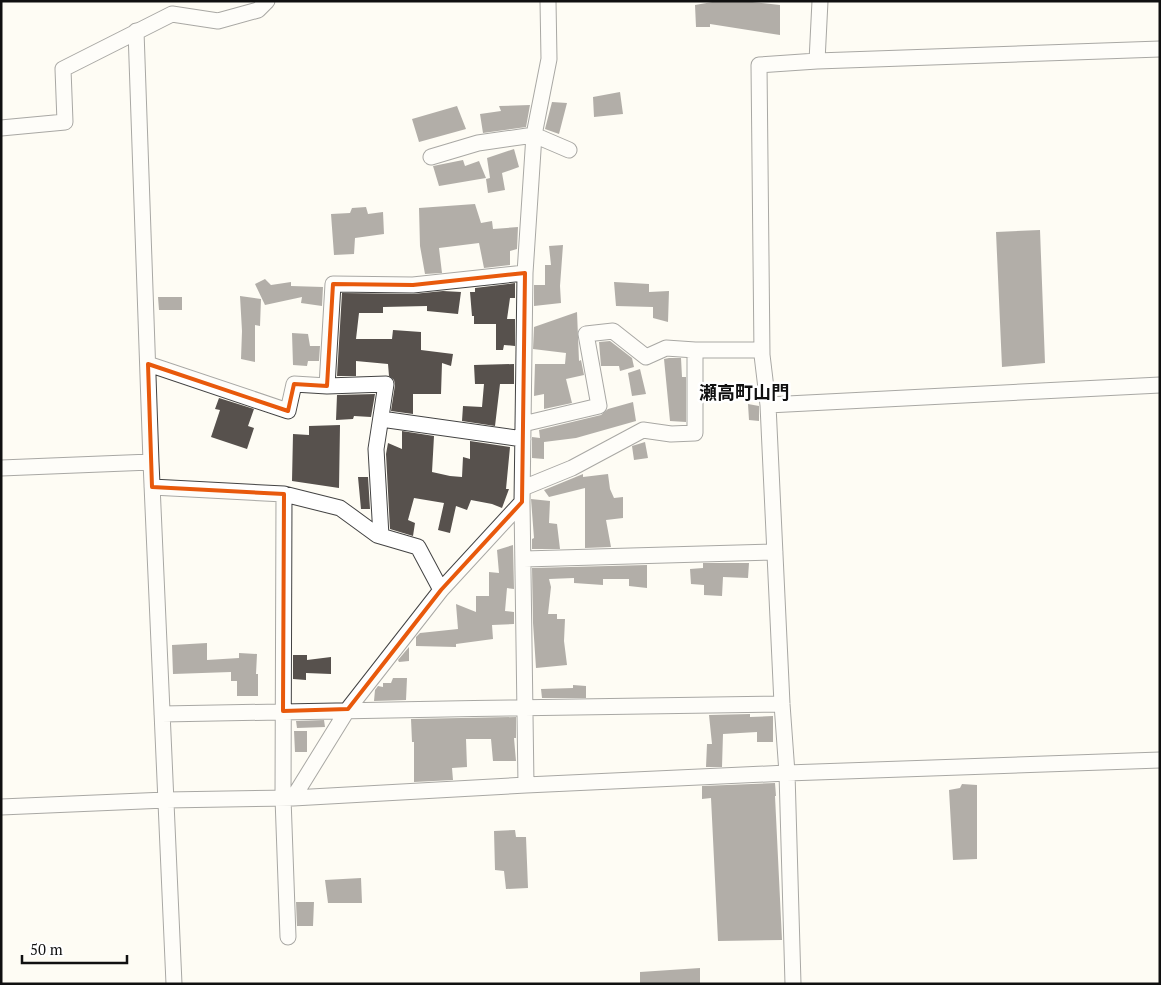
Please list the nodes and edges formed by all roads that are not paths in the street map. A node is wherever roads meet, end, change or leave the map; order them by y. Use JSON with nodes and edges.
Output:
{"nodes":[{"id":1,"x":267,"y":1,"type":"edge"},
{"id":2,"x":548,"y":1,"type":"edge"},
{"id":3,"x":820,"y":1,"type":"edge"},
{"id":4,"x":136,"y":31,"type":"junction"},
{"id":5,"x":1160,"y":49,"type":"edge"},
{"id":6,"x":817,"y":61,"type":"junction"},
{"id":7,"x":1,"y":128,"type":"edge"},
{"id":8,"x":534,"y":134,"type":"junction"},
{"id":9,"x":569,"y":150,"type":"dead end"},
{"id":10,"x":431,"y":157,"type":"dead end"},
{"id":11,"x":525,"y":274,"type":"junction"},
{"id":12,"x":695,"y":350,"type":"junction"},
{"id":13,"x":762,"y":350,"type":"junction"},
{"id":14,"x":148,"y":364,"type":"junction"},
{"id":15,"x":327,"y":386,"type":"junction"},
{"id":16,"x":1160,"y":386,"type":"edge"},
{"id":17,"x":768,"y":404,"type":"junction"},
{"id":18,"x":380,"y":419,"type":"junction"},
{"id":19,"x":523,"y":432,"type":"junction"},
{"id":20,"x":151,"y":462,"type":"junction"},
{"id":21,"x":1,"y":468,"type":"edge"},
{"id":22,"x":152,"y":487,"type":"junction"},
{"id":23,"x":284,"y":494,"type":"junction"},
{"id":24,"x":523,"y":495,"type":"junction"},
{"id":25,"x":381,"y":536,"type":"junction"},
{"id":26,"x":775,"y":552,"type":"junction"},
{"id":27,"x":524,"y":559,"type":"junction"},
{"id":28,"x":441,"y":590,"type":"junction"},
{"id":29,"x":782,"y":704,"type":"junction"},
{"id":30,"x":348,"y":709,"type":"junction"},
{"id":31,"x":526,"y":709,"type":"junction"},
{"id":32,"x":282,"y":711,"type":"junction"},
{"id":33,"x":162,"y":714,"type":"junction"},
{"id":34,"x":1160,"y":760,"type":"edge"},
{"id":35,"x":787,"y":773,"type":"junction"},
{"id":36,"x":526,"y":785,"type":"junction"},
{"id":37,"x":288,"y":798,"type":"junction"},
{"id":38,"x":166,"y":800,"type":"junction"},
{"id":39,"x":1,"y":807,"type":"edge"},
{"id":40,"x":288,"y":937,"type":"dead end"},
{"id":41,"x":174,"y":984,"type":"edge"},
{"id":42,"x":793,"y":984,"type":"edge"}],
"edges":[{"from":1,"to":4,"type":"street"},
{"from":2,"to":8,"type":"street"},
{"from":3,"to":6,"type":"street"},
{"from":4,"to":7,"type":"street"},
{"from":4,"to":14,"type":"street"},
{"from":5,"to":6,"type":"street"},
{"from":6,"to":13,"type":"street"},
{"from":8,"to":9,"type":"street"},
{"from":8,"to":10,"type":"street"},
{"from":8,"to":11,"type":"street"},
{"from":11,"to":15,"type":"street"},
{"from":11,"to":19,"type":"street"},
{"from":12,"to":13,"type":"street"},
{"from":12,"to":19,"type":"street"},
{"from":12,"to":24,"type":"street"},
{"from":13,"to":17,"type":"street"},
{"from":14,"to":15,"type":"street"},
{"from":14,"to":20,"type":"street"},
{"from":15,"to":18,"type":"street"},
{"from":16,"to":17,"type":"street"},
{"from":17,"to":26,"type":"street"},
{"from":18,"to":19,"type":"street"},
{"from":18,"to":25,"type":"street"},
{"from":19,"to":24,"type":"street"},
{"from":20,"to":21,"type":"street"},
{"from":20,"to":22,"type":"street"},
{"from":22,"to":23,"type":"street"},
{"from":22,"to":33,"type":"street"},
{"from":23,"to":25,"type":"street"},
{"from":23,"to":32,"type":"street"},
{"from":24,"to":27,"type":"street"},
{"from":24,"to":28,"type":"street"},
{"from":25,"to":28,"type":"street"},
{"from":26,"to":27,"type":"street"},
{"from":26,"to":29,"type":"street"},
{"from":27,"to":31,"type":"street"},
{"from":28,"to":30,"type":"street"},
{"from":29,"to":31,"type":"street"},
{"from":29,"to":35,"type":"street"},
{"from":30,"to":31,"type":"street"},
{"from":30,"to":32,"type":"street"},
{"from":30,"to":37,"type":"street"},
{"from":31,"to":36,"type":"street"},
{"from":32,"to":33,"type":"street"},
{"from":32,"to":37,"type":"street"},
{"from":33,"to":38,"type":"street"},
{"from":34,"to":35,"type":"street"},
{"from":35,"to":36,"type":"street"},
{"from":35,"to":42,"type":"street"},
{"from":36,"to":37,"type":"street"},
{"from":37,"to":38,"type":"street"},
{"from":37,"to":40,"type":"street"},
{"from":38,"to":39,"type":"street"},
{"from":38,"to":41,"type":"street"}]}
